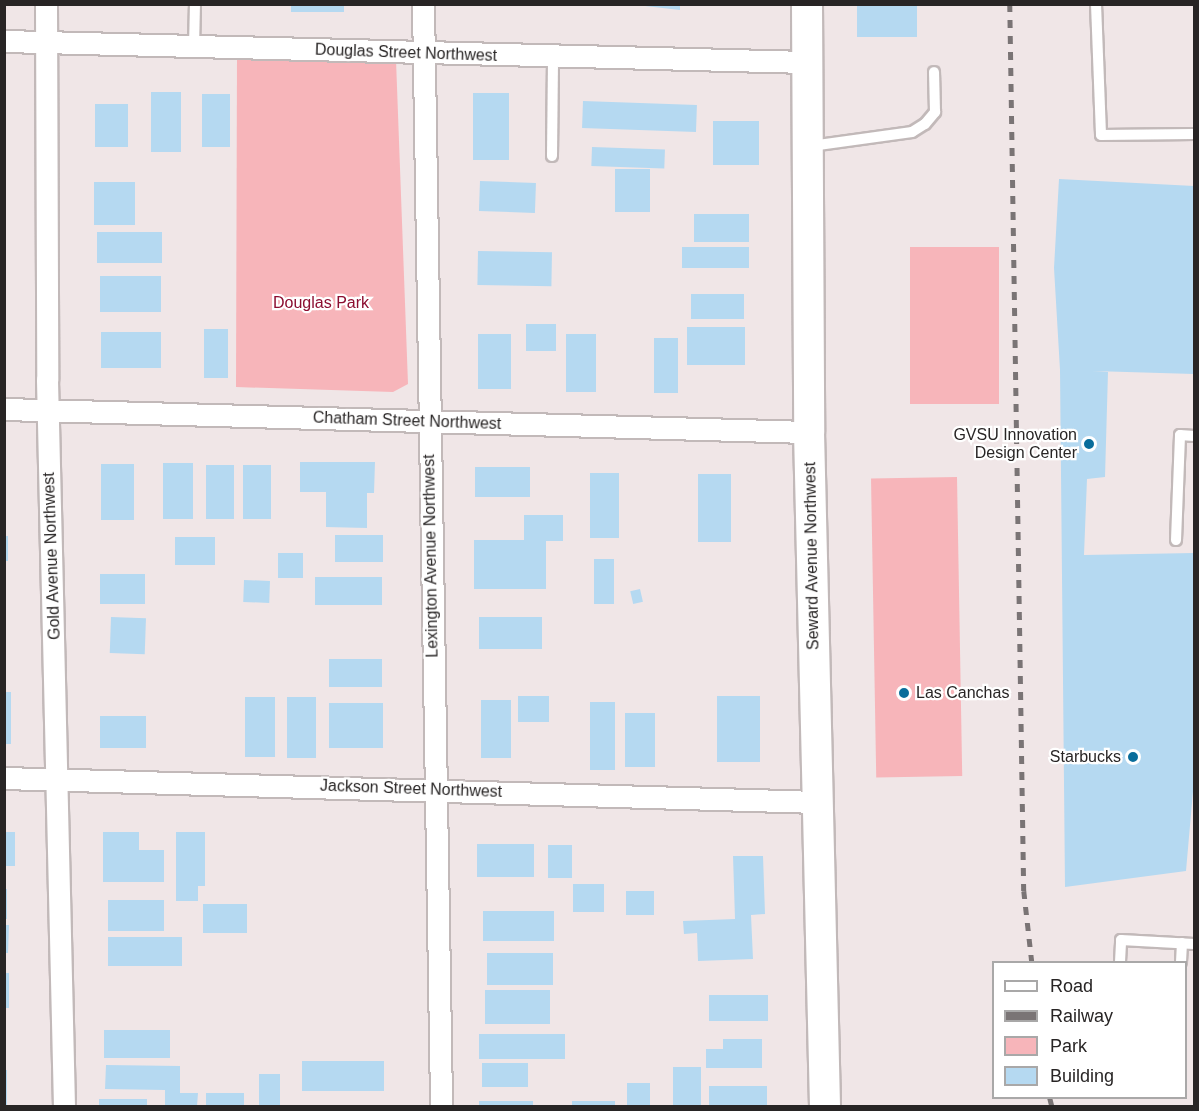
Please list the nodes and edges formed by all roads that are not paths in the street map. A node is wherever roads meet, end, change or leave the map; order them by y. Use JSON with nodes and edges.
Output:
{"nodes":[{"id":1,"x":46,"y":4,"type":"edge"},
{"id":2,"x":195,"y":4,"type":"edge"},
{"id":3,"x":423,"y":4,"type":"edge"},
{"id":4,"x":807,"y":4,"type":"edge"},
{"id":5,"x":1096,"y":4,"type":"edge"},
{"id":6,"x":4,"y":40,"type":"edge"},
{"id":7,"x":46,"y":42,"type":"junction"},
{"id":8,"x":195,"y":47,"type":"junction"},
{"id":9,"x":424,"y":54,"type":"junction"},
{"id":10,"x":553,"y":57,"type":"junction"},
{"id":11,"x":807,"y":62,"type":"junction"},
{"id":12,"x":934,"y":72,"type":"dead end"},
{"id":13,"x":1194,"y":134,"type":"edge"},
{"id":14,"x":808,"y":146,"type":"junction"},
{"id":15,"x":552,"y":156,"type":"dead end"},
{"id":16,"x":4,"y":409,"type":"edge"},
{"id":17,"x":48,"y":411,"type":"junction"},
{"id":18,"x":429,"y":421,"type":"junction"},
{"id":19,"x":809,"y":432,"type":"junction"},
{"id":20,"x":1194,"y":436,"type":"edge"},
{"id":21,"x":1176,"y":540,"type":"dead end"},
{"id":22,"x":4,"y":778,"type":"edge"},
{"id":23,"x":57,"y":780,"type":"junction"},
{"id":24,"x":434,"y":789,"type":"junction"},
{"id":25,"x":818,"y":802,"type":"junction"},
{"id":26,"x":1182,"y":943,"type":"junction"},
{"id":27,"x":1194,"y":944,"type":"edge"},
{"id":28,"x":1120,"y":961,"type":"edge"},
{"id":29,"x":1181,"y":961,"type":"edge"},
{"id":30,"x":64,"y":1107,"type":"edge"},
{"id":31,"x":441,"y":1107,"type":"edge"},
{"id":32,"x":825,"y":1107,"type":"edge"}],
"edges":[{"from":1,"to":7,"type":"street","name":"Gold Avenue Northwest"},
{"from":2,"to":8,"type":"lane"},
{"from":3,"to":9,"type":"street","name":"Lexington Avenue Northwest"},
{"from":4,"to":11,"type":"street","name":"Seward Avenue Northwest"},
{"from":5,"to":13,"type":"lane"},
{"from":6,"to":7,"type":"street","name":"Douglas Street Northwest"},
{"from":7,"to":8,"type":"street","name":"Douglas Street Northwest"},
{"from":7,"to":17,"type":"street","name":"Gold Avenue Northwest"},
{"from":8,"to":9,"type":"street","name":"Douglas Street Northwest"},
{"from":9,"to":10,"type":"street","name":"Douglas Street Northwest"},
{"from":9,"to":18,"type":"street","name":"Lexington Avenue Northwest"},
{"from":10,"to":11,"type":"street","name":"Douglas Street Northwest"},
{"from":10,"to":15,"type":"lane"},
{"from":11,"to":14,"type":"street","name":"Seward Avenue Northwest"},
{"from":12,"to":14,"type":"lane"},
{"from":14,"to":19,"type":"street","name":"Seward Avenue Northwest"},
{"from":16,"to":17,"type":"street","name":"Chatham Street Northwest"},
{"from":17,"to":18,"type":"street","name":"Chatham Street Northwest"},
{"from":17,"to":23,"type":"street","name":"Gold Avenue Northwest"},
{"from":18,"to":19,"type":"street","name":"Chatham Street Northwest"},
{"from":18,"to":24,"type":"street","name":"Lexington Avenue Northwest"},
{"from":19,"to":25,"type":"street","name":"Seward Avenue Northwest"},
{"from":20,"to":21,"type":"lane"},
{"from":22,"to":23,"type":"street","name":"Jackson Street Northwest"},
{"from":23,"to":24,"type":"street","name":"Jackson Street Northwest"},
{"from":23,"to":30,"type":"street","name":"Gold Avenue Northwest"},
{"from":24,"to":25,"type":"street","name":"Jackson Street Northwest"},
{"from":24,"to":31,"type":"street","name":"Lexington Avenue Northwest"},
{"from":25,"to":32,"type":"street","name":"Seward Avenue Northwest"},
{"from":26,"to":27,"type":"lane"},
{"from":26,"to":28,"type":"lane"},
{"from":26,"to":29,"type":"lane"}]}
